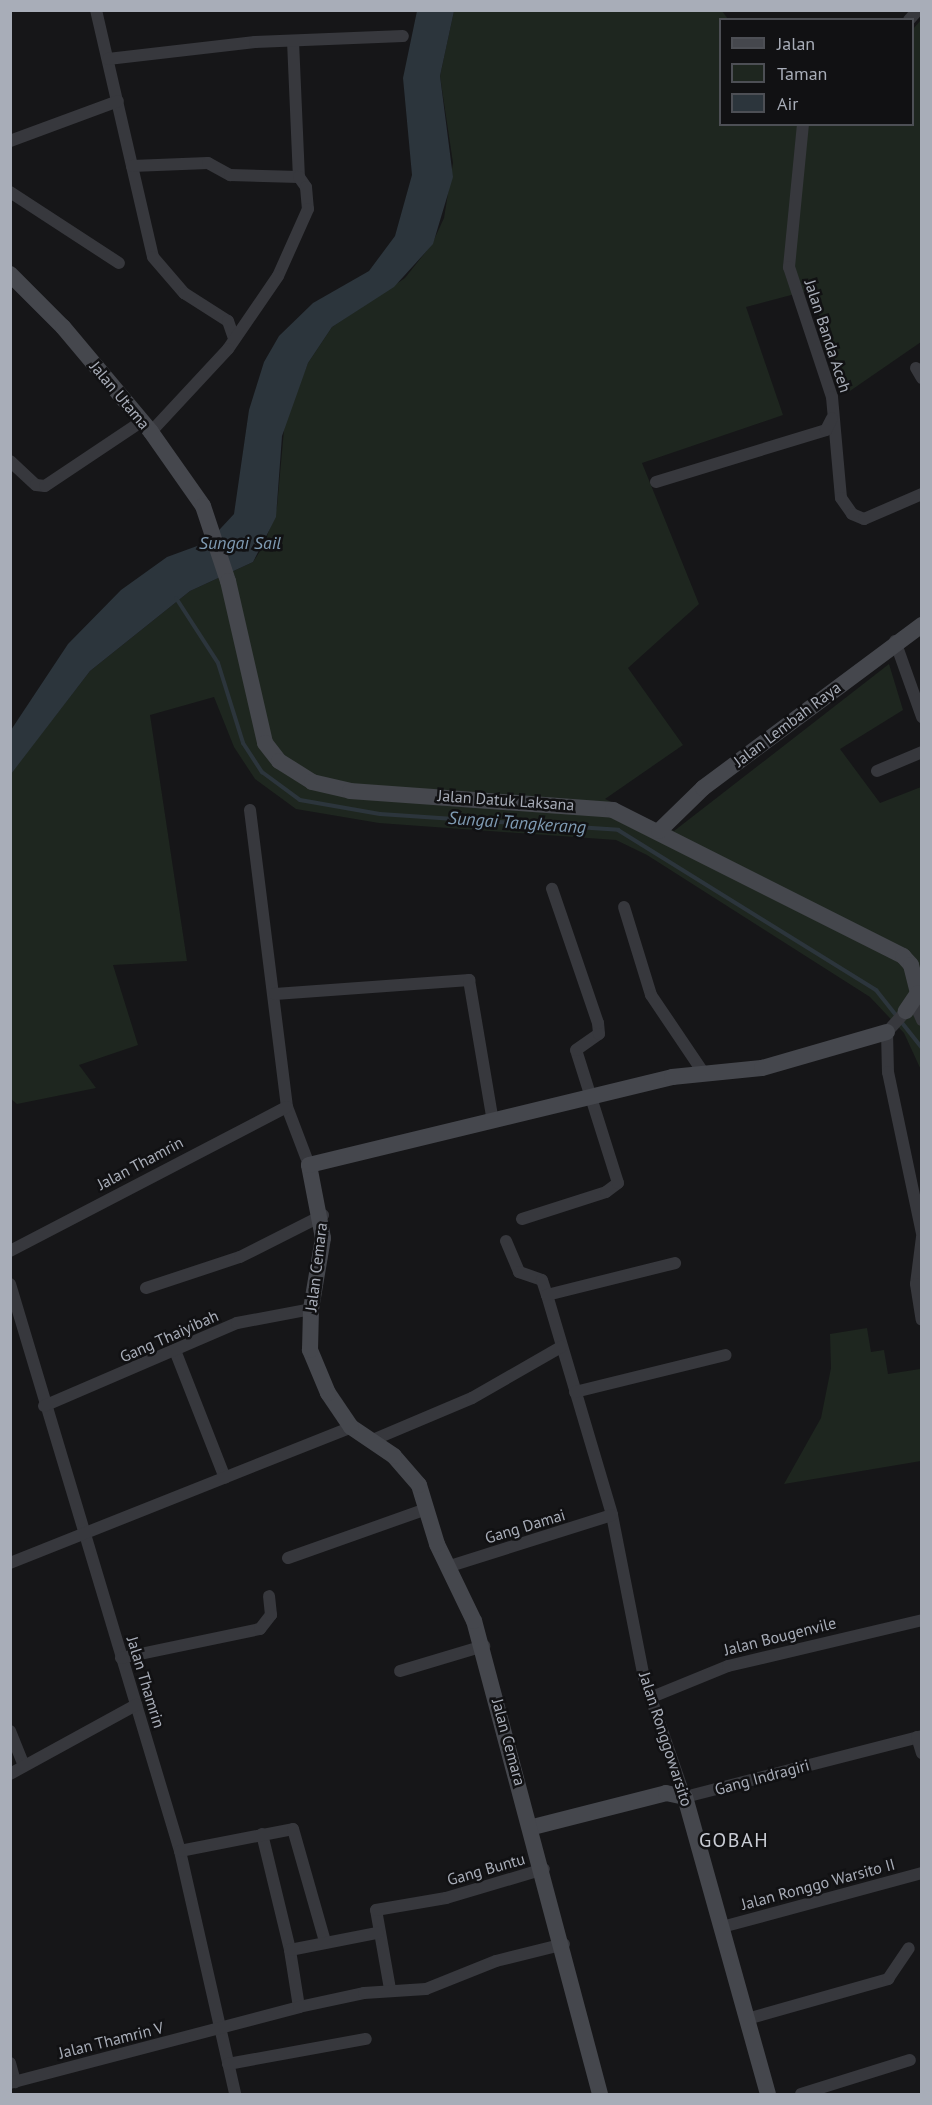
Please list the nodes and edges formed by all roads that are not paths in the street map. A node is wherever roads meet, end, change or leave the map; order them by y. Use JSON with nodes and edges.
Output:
{"nodes":[{"id":1,"x":96,"y":10,"type":"edge"},
{"id":2,"x":403,"y":36,"type":"dead end"},
{"id":3,"x":293,"y":41,"type":"junction"},
{"id":4,"x":108,"y":59,"type":"junction"},
{"id":5,"x":118,"y":101,"type":"junction"},
{"id":6,"x":803,"y":126,"type":"edge"},
{"id":7,"x":10,"y":141,"type":"edge"},
{"id":8,"x":132,"y":166,"type":"junction"},
{"id":9,"x":299,"y":177,"type":"junction"},
{"id":10,"x":10,"y":192,"type":"edge"},
{"id":11,"x":119,"y":262,"type":"dead end"},
{"id":12,"x":10,"y":273,"type":"edge"},
{"id":13,"x":234,"y":338,"type":"junction"},
{"id":14,"x":833,"y":416,"type":"junction"},
{"id":15,"x":146,"y":426,"type":"junction"},
{"id":16,"x":10,"y":461,"type":"edge"},
{"id":17,"x":656,"y":482,"type":"dead end"},
{"id":18,"x":921,"y":494,"type":"edge"},
{"id":19,"x":228,"y":581,"type":"joint"},
{"id":20,"x":921,"y":625,"type":"edge"},
{"id":21,"x":895,"y":641,"type":"junction"},
{"id":22,"x":919,"y":698,"type":"edge"},
{"id":23,"x":921,"y":717,"type":"edge"},
{"id":24,"x":921,"y":752,"type":"edge"},
{"id":25,"x":877,"y":771,"type":"dead end"},
{"id":26,"x":250,"y":810,"type":"dead end"},
{"id":27,"x":659,"y":831,"type":"junction"},
{"id":28,"x":552,"y":889,"type":"dead end"},
{"id":29,"x":624,"y":907,"type":"dead end"},
{"id":30,"x":275,"y":994,"type":"junction"},
{"id":31,"x":910,"y":1007,"type":"junction"},
{"id":32,"x":921,"y":1020,"type":"edge"},
{"id":33,"x":888,"y":1031,"type":"junction"},
{"id":34,"x":703,"y":1072,"type":"junction"},
{"id":35,"x":589,"y":1096,"type":"junction"},
{"id":36,"x":287,"y":1107,"type":"junction"},
{"id":37,"x":493,"y":1122,"type":"junction"},
{"id":38,"x":309,"y":1165,"type":"junction"},
{"id":39,"x":323,"y":1215,"type":"junction"},
{"id":40,"x":522,"y":1219,"type":"dead end"},
{"id":41,"x":921,"y":1235,"type":"edge"},
{"id":42,"x":506,"y":1241,"type":"dead end"},
{"id":43,"x":10,"y":1251,"type":"edge"},
{"id":44,"x":675,"y":1263,"type":"dead end"},
{"id":45,"x":10,"y":1284,"type":"edge"},
{"id":46,"x":146,"y":1288,"type":"dead end"},
{"id":47,"x":547,"y":1295,"type":"junction"},
{"id":48,"x":311,"y":1309,"type":"junction"},
{"id":49,"x":921,"y":1320,"type":"edge"},
{"id":50,"x":561,"y":1347,"type":"junction"},
{"id":51,"x":176,"y":1353,"type":"junction"},
{"id":52,"x":726,"y":1355,"type":"dead end"},
{"id":53,"x":575,"y":1392,"type":"junction"},
{"id":54,"x":44,"y":1406,"type":"junction"},
{"id":55,"x":351,"y":1427,"type":"junction"},
{"id":56,"x":375,"y":1439,"type":"junction"},
{"id":57,"x":225,"y":1478,"type":"junction"},
{"id":58,"x":426,"y":1509,"type":"junction"},
{"id":59,"x":612,"y":1515,"type":"junction"},
{"id":60,"x":84,"y":1534,"type":"junction"},
{"id":61,"x":288,"y":1558,"type":"dead end"},
{"id":62,"x":10,"y":1563,"type":"edge"},
{"id":63,"x":447,"y":1567,"type":"junction"},
{"id":64,"x":268,"y":1596,"type":"dead end"},
{"id":65,"x":921,"y":1620,"type":"edge"},
{"id":66,"x":484,"y":1646,"type":"junction"},
{"id":67,"x":121,"y":1658,"type":"junction"},
{"id":68,"x":400,"y":1671,"type":"dead end"},
{"id":69,"x":652,"y":1697,"type":"junction"},
{"id":70,"x":136,"y":1705,"type":"junction"},
{"id":71,"x":10,"y":1731,"type":"edge"},
{"id":72,"x":919,"y":1736,"type":"edge"},
{"id":73,"x":921,"y":1754,"type":"edge"},
{"id":74,"x":23,"y":1764,"type":"junction"},
{"id":75,"x":10,"y":1774,"type":"edge"},
{"id":76,"x":685,"y":1797,"type":"junction"},
{"id":77,"x":533,"y":1827,"type":"junction"},
{"id":78,"x":262,"y":1834,"type":"junction"},
{"id":79,"x":180,"y":1851,"type":"junction"},
{"id":80,"x":544,"y":1869,"type":"junction"},
{"id":81,"x":921,"y":1873,"type":"edge"},
{"id":82,"x":722,"y":1927,"type":"junction"},
{"id":83,"x":377,"y":1933,"type":"junction"},
{"id":84,"x":325,"y":1941,"type":"junction"},
{"id":85,"x":564,"y":1944,"type":"junction"},
{"id":86,"x":909,"y":1948,"type":"dead end"},
{"id":87,"x":290,"y":1950,"type":"junction"},
{"id":88,"x":390,"y":1989,"type":"junction"},
{"id":89,"x":299,"y":2007,"type":"junction"},
{"id":90,"x":747,"y":2019,"type":"junction"},
{"id":91,"x":219,"y":2026,"type":"junction"},
{"id":92,"x":366,"y":2040,"type":"dead end"},
{"id":93,"x":910,"y":2060,"type":"dead end"},
{"id":94,"x":10,"y":2063,"type":"edge"},
{"id":95,"x":228,"y":2064,"type":"junction"},
{"id":96,"x":13,"y":2082,"type":"edge"},
{"id":97,"x":235,"y":2094,"type":"edge"},
{"id":98,"x":600,"y":2094,"type":"edge"},
{"id":99,"x":768,"y":2094,"type":"edge"},
{"id":100,"x":801,"y":2094,"type":"edge"}],
"edges":[{"from":1,"to":4,"type":"street"},
{"from":2,"to":3,"type":"street"},
{"from":3,"to":4,"type":"street"},
{"from":3,"to":9,"type":"street"},
{"from":4,"to":5,"type":"street"},
{"from":5,"to":7,"type":"street"},
{"from":5,"to":8,"type":"street"},
{"from":6,"to":14,"type":"street","name":"Jalan Banda Aceh"},
{"from":8,"to":9,"type":"street"},
{"from":8,"to":13,"type":"street"},
{"from":9,"to":13,"type":"street"},
{"from":10,"to":11,"type":"street"},
{"from":12,"to":15,"type":"street","name":"Jalan Utama"},
{"from":13,"to":15,"type":"street"},
{"from":14,"to":17,"type":"street"},
{"from":14,"to":18,"type":"street","name":"Jalan Banda Aceh"},
{"from":15,"to":16,"type":"street"},
{"from":15,"to":19,"type":"street","name":"Jalan Utama"},
{"from":19,"to":27,"type":"street","name":"Jalan Datuk Laksana"},
{"from":20,"to":21,"type":"street","name":"Jalan Lembah Raya"},
{"from":21,"to":22,"type":"street"},
{"from":21,"to":27,"type":"street","name":"Jalan Lembah Raya"},
{"from":22,"to":23,"type":"street"},
{"from":24,"to":25,"type":"street"},
{"from":26,"to":30,"type":"street","name":"Jalan Cemara"},
{"from":27,"to":31,"type":"street","name":"Jalan Datuk Laksana"},
{"from":28,"to":35,"type":"street"},
{"from":29,"to":34,"type":"street"},
{"from":30,"to":36,"type":"street","name":"Jalan Cemara"},
{"from":30,"to":37,"type":"street"},
{"from":31,"to":32,"type":"street"},
{"from":31,"to":33,"type":"street"},
{"from":33,"to":34,"type":"street"},
{"from":33,"to":41,"type":"street"},
{"from":34,"to":35,"type":"street"},
{"from":35,"to":37,"type":"street"},
{"from":35,"to":40,"type":"street"},
{"from":36,"to":38,"type":"street","name":"Jalan Cemara"},
{"from":36,"to":43,"type":"street","name":"Jalan Thamrin"},
{"from":37,"to":38,"type":"street"},
{"from":38,"to":39,"type":"street","name":"Jalan Cemara"},
{"from":39,"to":46,"type":"street"},
{"from":39,"to":48,"type":"street","name":"Jalan Cemara"},
{"from":41,"to":49,"type":"street"},
{"from":42,"to":47,"type":"street"},
{"from":44,"to":47,"type":"street"},
{"from":45,"to":54,"type":"street","name":"Jalan Thamrin"},
{"from":47,"to":50,"type":"street","name":"Jalan Ronggowarsito"},
{"from":48,"to":51,"type":"street","name":"Gang Thaiyibah"},
{"from":48,"to":55,"type":"street","name":"Jalan Cemara"},
{"from":50,"to":53,"type":"street","name":"Jalan Ronggowarsito"},
{"from":50,"to":56,"type":"street"},
{"from":51,"to":54,"type":"street","name":"Gang Thaiyibah"},
{"from":51,"to":57,"type":"street"},
{"from":52,"to":53,"type":"street"},
{"from":53,"to":59,"type":"street","name":"Jalan Ronggowarsito"},
{"from":54,"to":60,"type":"street","name":"Jalan Thamrin"},
{"from":55,"to":56,"type":"street","name":"Jalan Cemara"},
{"from":55,"to":57,"type":"street"},
{"from":56,"to":58,"type":"street","name":"Jalan Cemara"},
{"from":57,"to":60,"type":"street"},
{"from":58,"to":61,"type":"street"},
{"from":58,"to":63,"type":"street","name":"Jalan Cemara"},
{"from":59,"to":63,"type":"street","name":"Gang Damai"},
{"from":59,"to":69,"type":"street","name":"Jalan Ronggowarsito"},
{"from":60,"to":62,"type":"street"},
{"from":60,"to":67,"type":"street","name":"Jalan Thamrin"},
{"from":63,"to":66,"type":"street","name":"Jalan Cemara"},
{"from":64,"to":67,"type":"street"},
{"from":65,"to":69,"type":"street","name":"Jalan Bougenvile"},
{"from":66,"to":68,"type":"street"},
{"from":66,"to":77,"type":"street","name":"Jalan Cemara"},
{"from":67,"to":70,"type":"street","name":"Jalan Thamrin"},
{"from":69,"to":76,"type":"street","name":"Jalan Ronggowarsito"},
{"from":70,"to":74,"type":"street"},
{"from":70,"to":79,"type":"street","name":"Jalan Thamrin"},
{"from":71,"to":74,"type":"street"},
{"from":72,"to":73,"type":"street"},
{"from":72,"to":76,"type":"street","name":"Gang Indragiri"},
{"from":74,"to":75,"type":"street"},
{"from":76,"to":77,"type":"street","name":"Gang Indragiri"},
{"from":76,"to":82,"type":"street","name":"Jalan Ronggowarsito"},
{"from":77,"to":80,"type":"street","name":"Jalan Cemara"},
{"from":78,"to":79,"type":"street"},
{"from":78,"to":84,"type":"street"},
{"from":78,"to":87,"type":"street"},
{"from":79,"to":91,"type":"street","name":"Jalan Thamrin"},
{"from":80,"to":83,"type":"street","name":"Gang Buntu"},
{"from":80,"to":85,"type":"street","name":"Jalan Cemara"},
{"from":81,"to":82,"type":"street","name":"Jalan Ronggo Warsito II"},
{"from":82,"to":90,"type":"street","name":"Jalan Ronggowarsito"},
{"from":83,"to":84,"type":"street"},
{"from":83,"to":88,"type":"street","name":"Gang Buntu"},
{"from":84,"to":87,"type":"street"},
{"from":85,"to":88,"type":"street","name":"Jalan Thamrin V"},
{"from":85,"to":98,"type":"street","name":"Jalan Cemara"},
{"from":86,"to":90,"type":"street"},
{"from":87,"to":89,"type":"street"},
{"from":88,"to":89,"type":"street","name":"Jalan Thamrin V"},
{"from":89,"to":91,"type":"street","name":"Jalan Thamrin V"},
{"from":90,"to":99,"type":"street","name":"Jalan Ronggowarsito"},
{"from":91,"to":95,"type":"street","name":"Jalan Thamrin"},
{"from":91,"to":96,"type":"street","name":"Jalan Thamrin V"},
{"from":92,"to":95,"type":"street"},
{"from":93,"to":100,"type":"street"},
{"from":94,"to":96,"type":"street"},
{"from":95,"to":97,"type":"street","name":"Jalan Thamrin"}]}
